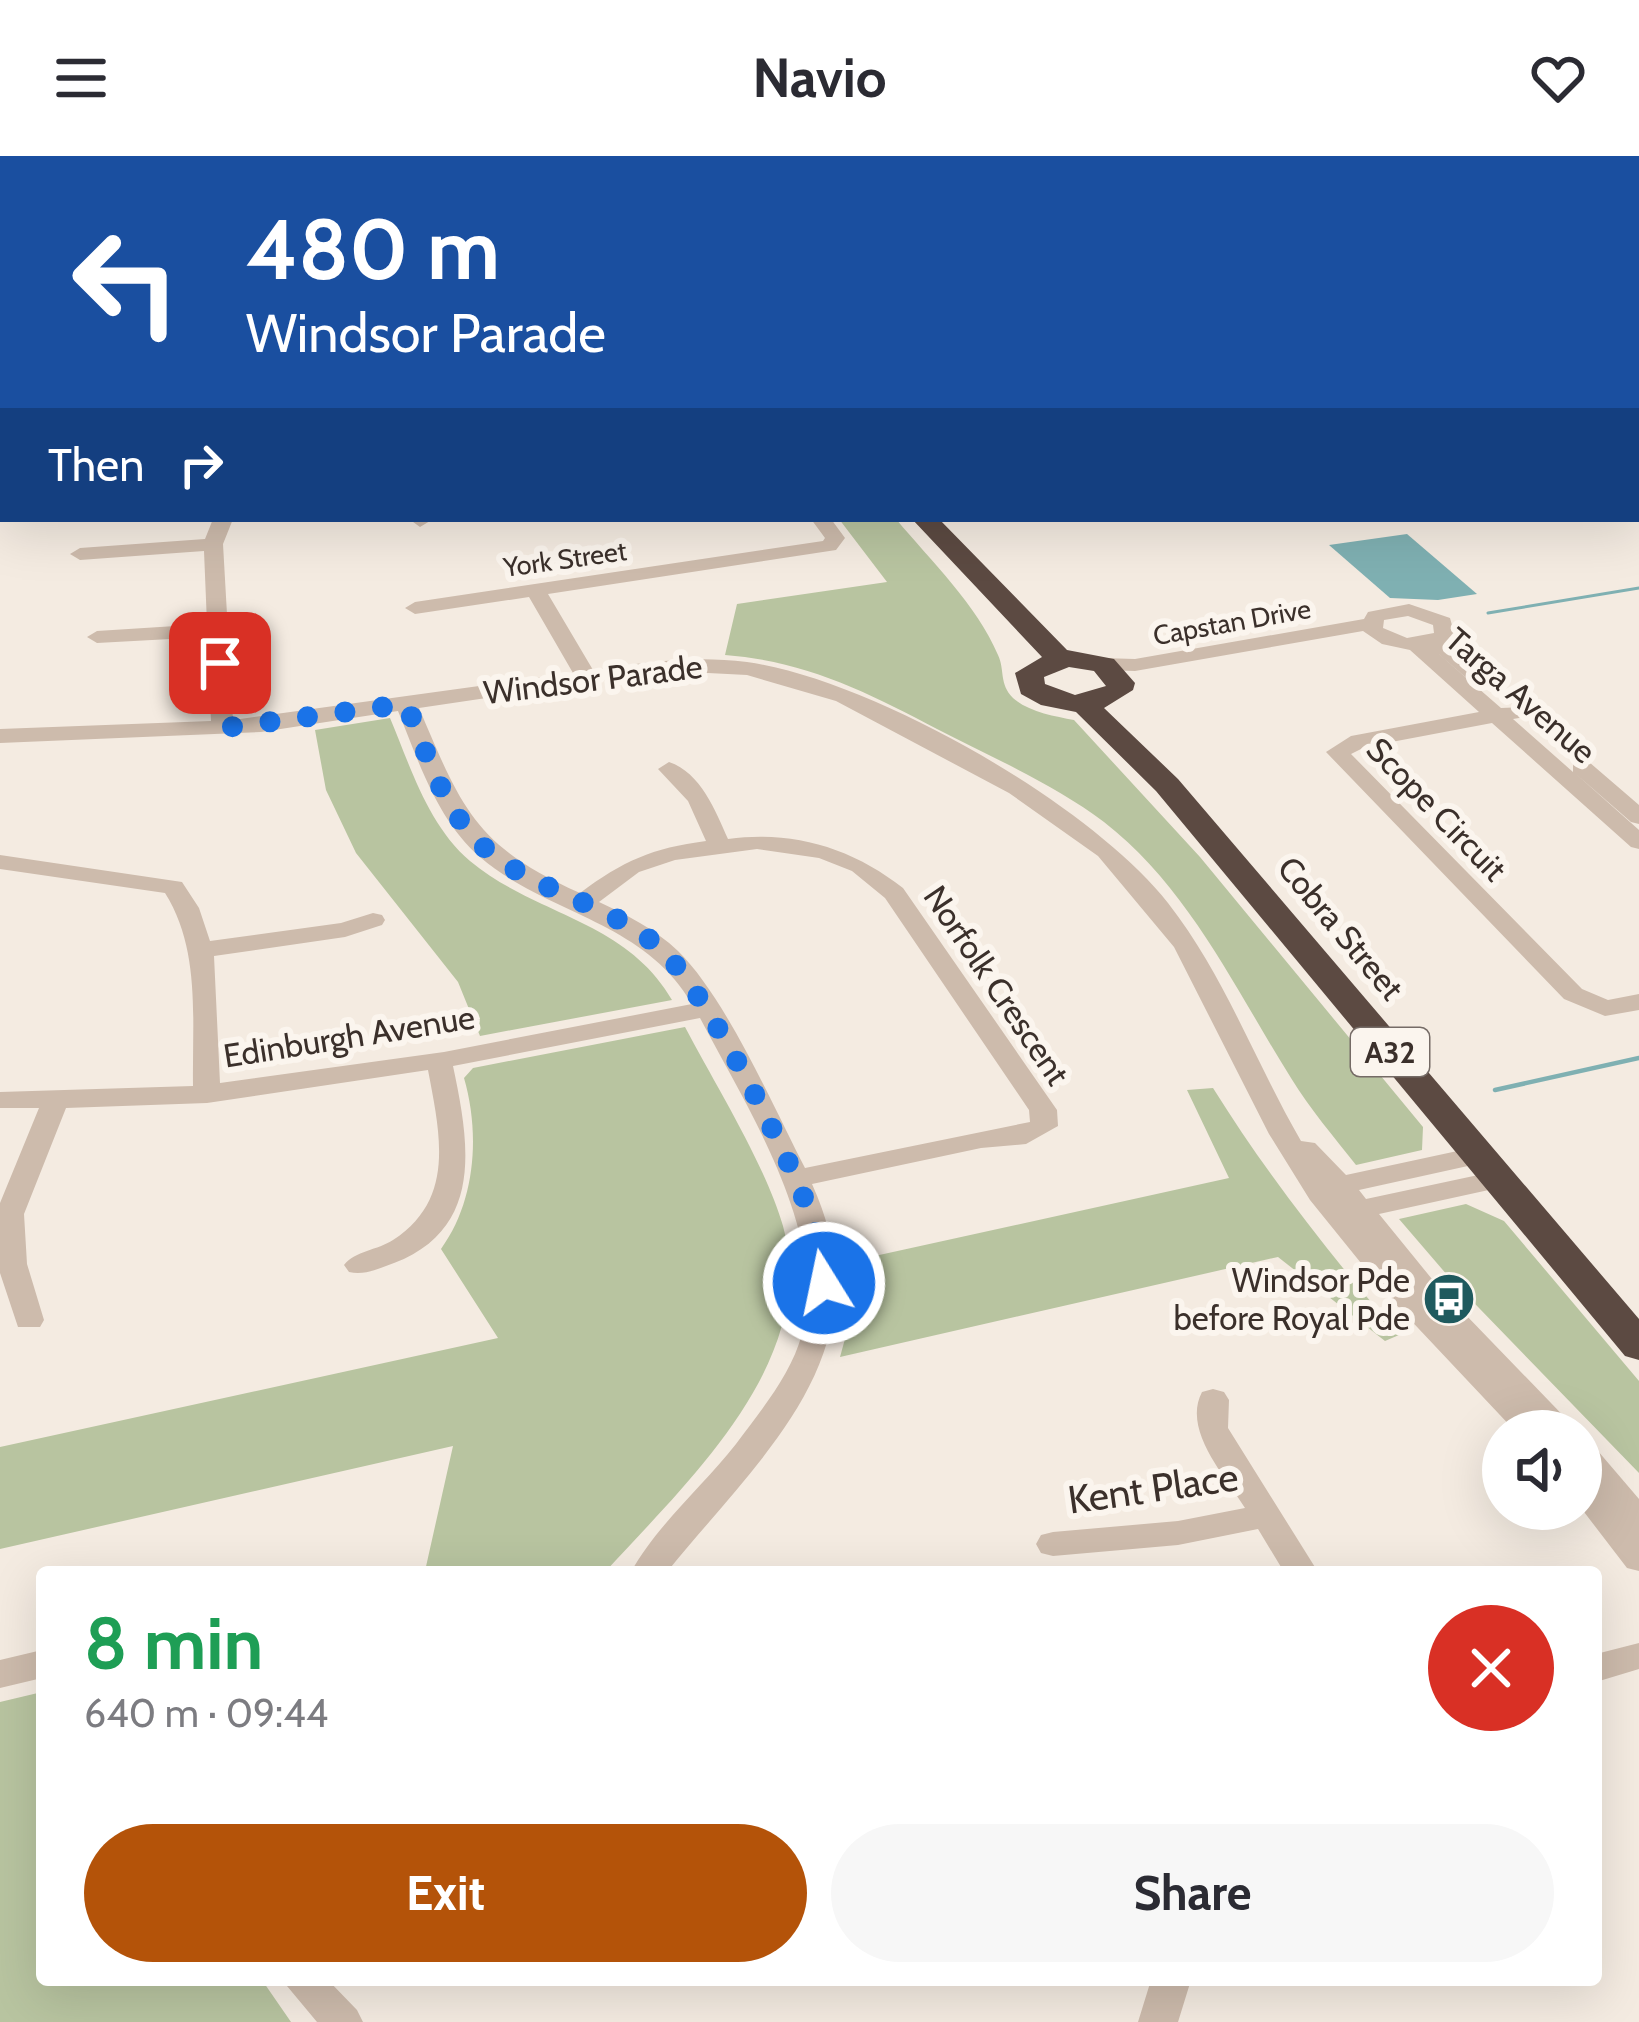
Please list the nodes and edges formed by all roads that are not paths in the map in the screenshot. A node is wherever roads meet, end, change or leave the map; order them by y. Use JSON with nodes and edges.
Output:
{"nodes":[{"id":1,"x":222,"y":522,"type":"edge"},
{"id":2,"x":823,"y":522,"type":"edge"},
{"id":3,"x":928,"y":522,"type":"edge"},
{"id":4,"x":213,"y":544,"type":"junction"},
{"id":5,"x":80,"y":554,"type":"dead end"},
{"id":6,"x":536,"y":591,"type":"junction"},
{"id":7,"x":415,"y":608,"type":"dead end"},
{"id":8,"x":219,"y":630,"type":"junction"},
{"id":9,"x":1378,"y":632,"type":"junction"},
{"id":10,"x":97,"y":637,"type":"dead end"},
{"id":11,"x":1439,"y":640,"type":"junction"},
{"id":12,"x":1414,"y":644,"type":"junction"},
{"id":13,"x":1048,"y":662,"type":"junction"},
{"id":14,"x":585,"y":676,"type":"junction"},
{"id":15,"x":1104,"y":686,"type":"junction"},
{"id":16,"x":406,"y":704,"type":"junction"},
{"id":17,"x":1506,"y":714,"type":"junction"},
{"id":18,"x":222,"y":728,"type":"junction"},
{"id":19,"x":0,"y":736,"type":"edge"},
{"id":20,"x":669,"y":769,"type":"dead end"},
{"id":21,"x":1639,"y":817,"type":"edge"},
{"id":22,"x":1639,"y":842,"type":"edge"},
{"id":23,"x":718,"y":844,"type":"junction"},
{"id":24,"x":0,"y":862,"type":"edge"},
{"id":25,"x":583,"y":902,"type":"junction"},
{"id":26,"x":373,"y":920,"type":"dead end"},
{"id":27,"x":200,"y":950,"type":"junction"},
{"id":28,"x":1639,"y":1002,"type":"edge"},
{"id":29,"x":706,"y":1009,"type":"junction"},
{"id":30,"x":439,"y":1060,"type":"junction"},
{"id":31,"x":207,"y":1095,"type":"junction"},
{"id":32,"x":0,"y":1100,"type":"edge"},
{"id":33,"x":55,"y":1102,"type":"junction"},
{"id":34,"x":1486,"y":1168,"type":"junction"},
{"id":35,"x":796,"y":1179,"type":"junction"},
{"id":36,"x":1338,"y":1200,"type":"junction"},
{"id":37,"x":359,"y":1265,"type":"dead end"},
{"id":38,"x":28,"y":1320,"type":"dead end"},
{"id":39,"x":1639,"y":1325,"type":"edge"},
{"id":40,"x":1639,"y":1346,"type":"edge"},
{"id":41,"x":1214,"y":1400,"type":"dead end"},
{"id":42,"x":1513,"y":1410,"type":"edge"},
{"id":43,"x":1541,"y":1410,"type":"edge"},
{"id":44,"x":1602,"y":1477,"type":"edge"},
{"id":45,"x":1602,"y":1512,"type":"edge"},
{"id":46,"x":1264,"y":1516,"type":"junction"},
{"id":47,"x":1639,"y":1521,"type":"edge"},
{"id":48,"x":1053,"y":1544,"type":"dead end"},
{"id":49,"x":1639,"y":1559,"type":"edge"},
{"id":50,"x":653,"y":1566,"type":"edge"},
{"id":51,"x":1296,"y":1566,"type":"edge"},
{"id":52,"x":1639,"y":1656,"type":"edge"},
{"id":53,"x":36,"y":1665,"type":"edge"},
{"id":54,"x":1602,"y":1666,"type":"edge"},
{"id":55,"x":0,"y":1674,"type":"edge"},
{"id":56,"x":308,"y":1986,"type":"edge"},
{"id":57,"x":1169,"y":1986,"type":"edge"},
{"id":58,"x":343,"y":2022,"type":"edge"},
{"id":59,"x":1158,"y":2022,"type":"edge"}],
"edges":[{"from":1,"to":4,"type":"street"},
{"from":2,"to":6,"type":"street","name":"York Street"},
{"from":3,"to":13,"type":"highway","number":"A32"},
{"from":4,"to":5,"type":"street"},
{"from":4,"to":8,"type":"street"},
{"from":6,"to":7,"type":"street","name":"York Street"},
{"from":6,"to":14,"type":"street"},
{"from":8,"to":10,"type":"street"},
{"from":8,"to":18,"type":"street"},
{"from":9,"to":11,"type":"street","name":"Capstan Drive"},
{"from":9,"to":12,"type":"street"},
{"from":9,"to":15,"type":"street","name":"Capstan Drive"},
{"from":11,"to":12,"type":"street"},
{"from":11,"to":17,"type":"street","name":"Targa Avenue"},
{"from":12,"to":17,"type":"street","name":"Targa Avenue"},
{"from":13,"to":15,"type":"highway"},
{"from":13,"to":15,"type":"highway","number":"A32"},
{"from":14,"to":16,"type":"street","name":"Windsor Parade"},
{"from":14,"to":36,"type":"street","name":"Windsor Parade"},
{"from":15,"to":34,"type":"highway","name":"Cobra Street","number":"A32"},
{"from":16,"to":18,"type":"street","name":"Windsor Parade"},
{"from":16,"to":25,"type":"street"},
{"from":17,"to":21,"type":"street","name":"Targa Avenue"},
{"from":17,"to":22,"type":"street","name":"Targa Avenue"},
{"from":17,"to":28,"type":"street","name":"Scope Circuit"},
{"from":18,"to":19,"type":"street","name":"Windsor Parade"},
{"from":20,"to":23,"type":"street"},
{"from":23,"to":25,"type":"street","name":"Norfolk Crescent"},
{"from":23,"to":35,"type":"street","name":"Norfolk Crescent"},
{"from":24,"to":27,"type":"street"},
{"from":25,"to":29,"type":"street"},
{"from":26,"to":27,"type":"street"},
{"from":27,"to":31,"type":"street"},
{"from":29,"to":30,"type":"street","name":"Edinburgh Avenue"},
{"from":29,"to":35,"type":"street"},
{"from":30,"to":31,"type":"street","name":"Edinburgh Avenue"},
{"from":30,"to":37,"type":"street"},
{"from":31,"to":33,"type":"street","name":"Edinburgh Avenue"},
{"from":32,"to":33,"type":"street","name":"Edinburgh Avenue"},
{"from":33,"to":38,"type":"street"},
{"from":34,"to":36,"type":"street"},
{"from":34,"to":39,"type":"highway","name":"Cobra Street","number":"A32"},
{"from":34,"to":40,"type":"highway","name":"Cobra Street","number":"A32"},
{"from":35,"to":50,"type":"street"},
{"from":36,"to":42,"type":"street","name":"Windsor Parade"},
{"from":36,"to":43,"type":"street","name":"Windsor Parade"},
{"from":41,"to":46,"type":"street","name":"Kent Place"},
{"from":44,"to":47,"type":"street"},
{"from":45,"to":49,"type":"street"},
{"from":46,"to":48,"type":"street","name":"Kent Place"},
{"from":46,"to":51,"type":"street","name":"Kent Place"},
{"from":52,"to":54,"type":"street"},
{"from":53,"to":55,"type":"street"},
{"from":56,"to":58,"type":"street"},
{"from":57,"to":59,"type":"street"}]}
